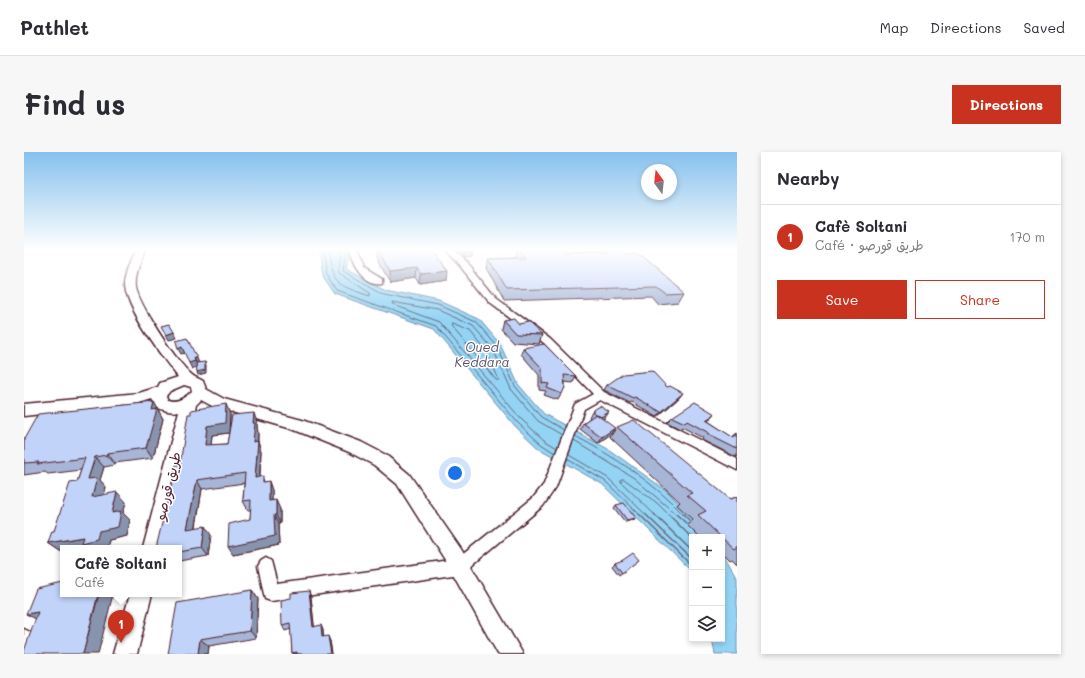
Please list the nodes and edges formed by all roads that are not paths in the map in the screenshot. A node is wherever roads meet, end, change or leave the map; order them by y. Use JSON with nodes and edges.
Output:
{"nodes":[{"id":1,"x":133,"y":272,"type":"edge"},
{"id":2,"x":363,"y":272,"type":"edge"},
{"id":3,"x":469,"y":272,"type":"edge"},
{"id":4,"x":379,"y":281,"type":"dead end"},
{"id":5,"x":175,"y":364,"type":"junction"},
{"id":6,"x":189,"y":380,"type":"junction"},
{"id":7,"x":600,"y":394,"type":"junction"},
{"id":8,"x":166,"y":396,"type":"junction"},
{"id":9,"x":193,"y":398,"type":"junction"},
{"id":10,"x":24,"y":410,"type":"edge"},
{"id":11,"x":183,"y":423,"type":"junction"},
{"id":12,"x":737,"y":465,"type":"edge"},
{"id":13,"x":154,"y":545,"type":"edge"},
{"id":14,"x":266,"y":566,"type":"dead end"},
{"id":15,"x":460,"y":566,"type":"junction"},
{"id":16,"x":140,"y":597,"type":"edge"},
{"id":17,"x":24,"y":638,"type":"edge"},
{"id":18,"x":24,"y":650,"type":"edge"},
{"id":19,"x":125,"y":654,"type":"edge"},
{"id":20,"x":511,"y":654,"type":"edge"}],
"edges":[{"from":1,"to":5,"type":"main road"},
{"from":2,"to":4,"type":"street"},
{"from":3,"to":7,"type":"street"},
{"from":5,"to":6,"type":"main road"},
{"from":5,"to":8,"type":"main road"},
{"from":6,"to":8,"type":"main road"},
{"from":6,"to":9,"type":"main road"},
{"from":7,"to":12,"type":"street"},
{"from":7,"to":15,"type":"street"},
{"from":8,"to":9,"type":"main road"},
{"from":8,"to":10,"type":"main road"},
{"from":8,"to":11,"type":"main road"},
{"from":9,"to":11,"type":"main road","name":"طريق قورصو"},
{"from":9,"to":15,"type":"main road"},
{"from":11,"to":13,"type":"main road","name":"طريق قورصو"},
{"from":14,"to":15,"type":"street"},
{"from":15,"to":20,"type":"main road"},
{"from":16,"to":19,"type":"main road"},
{"from":17,"to":18,"type":"street"}]}
